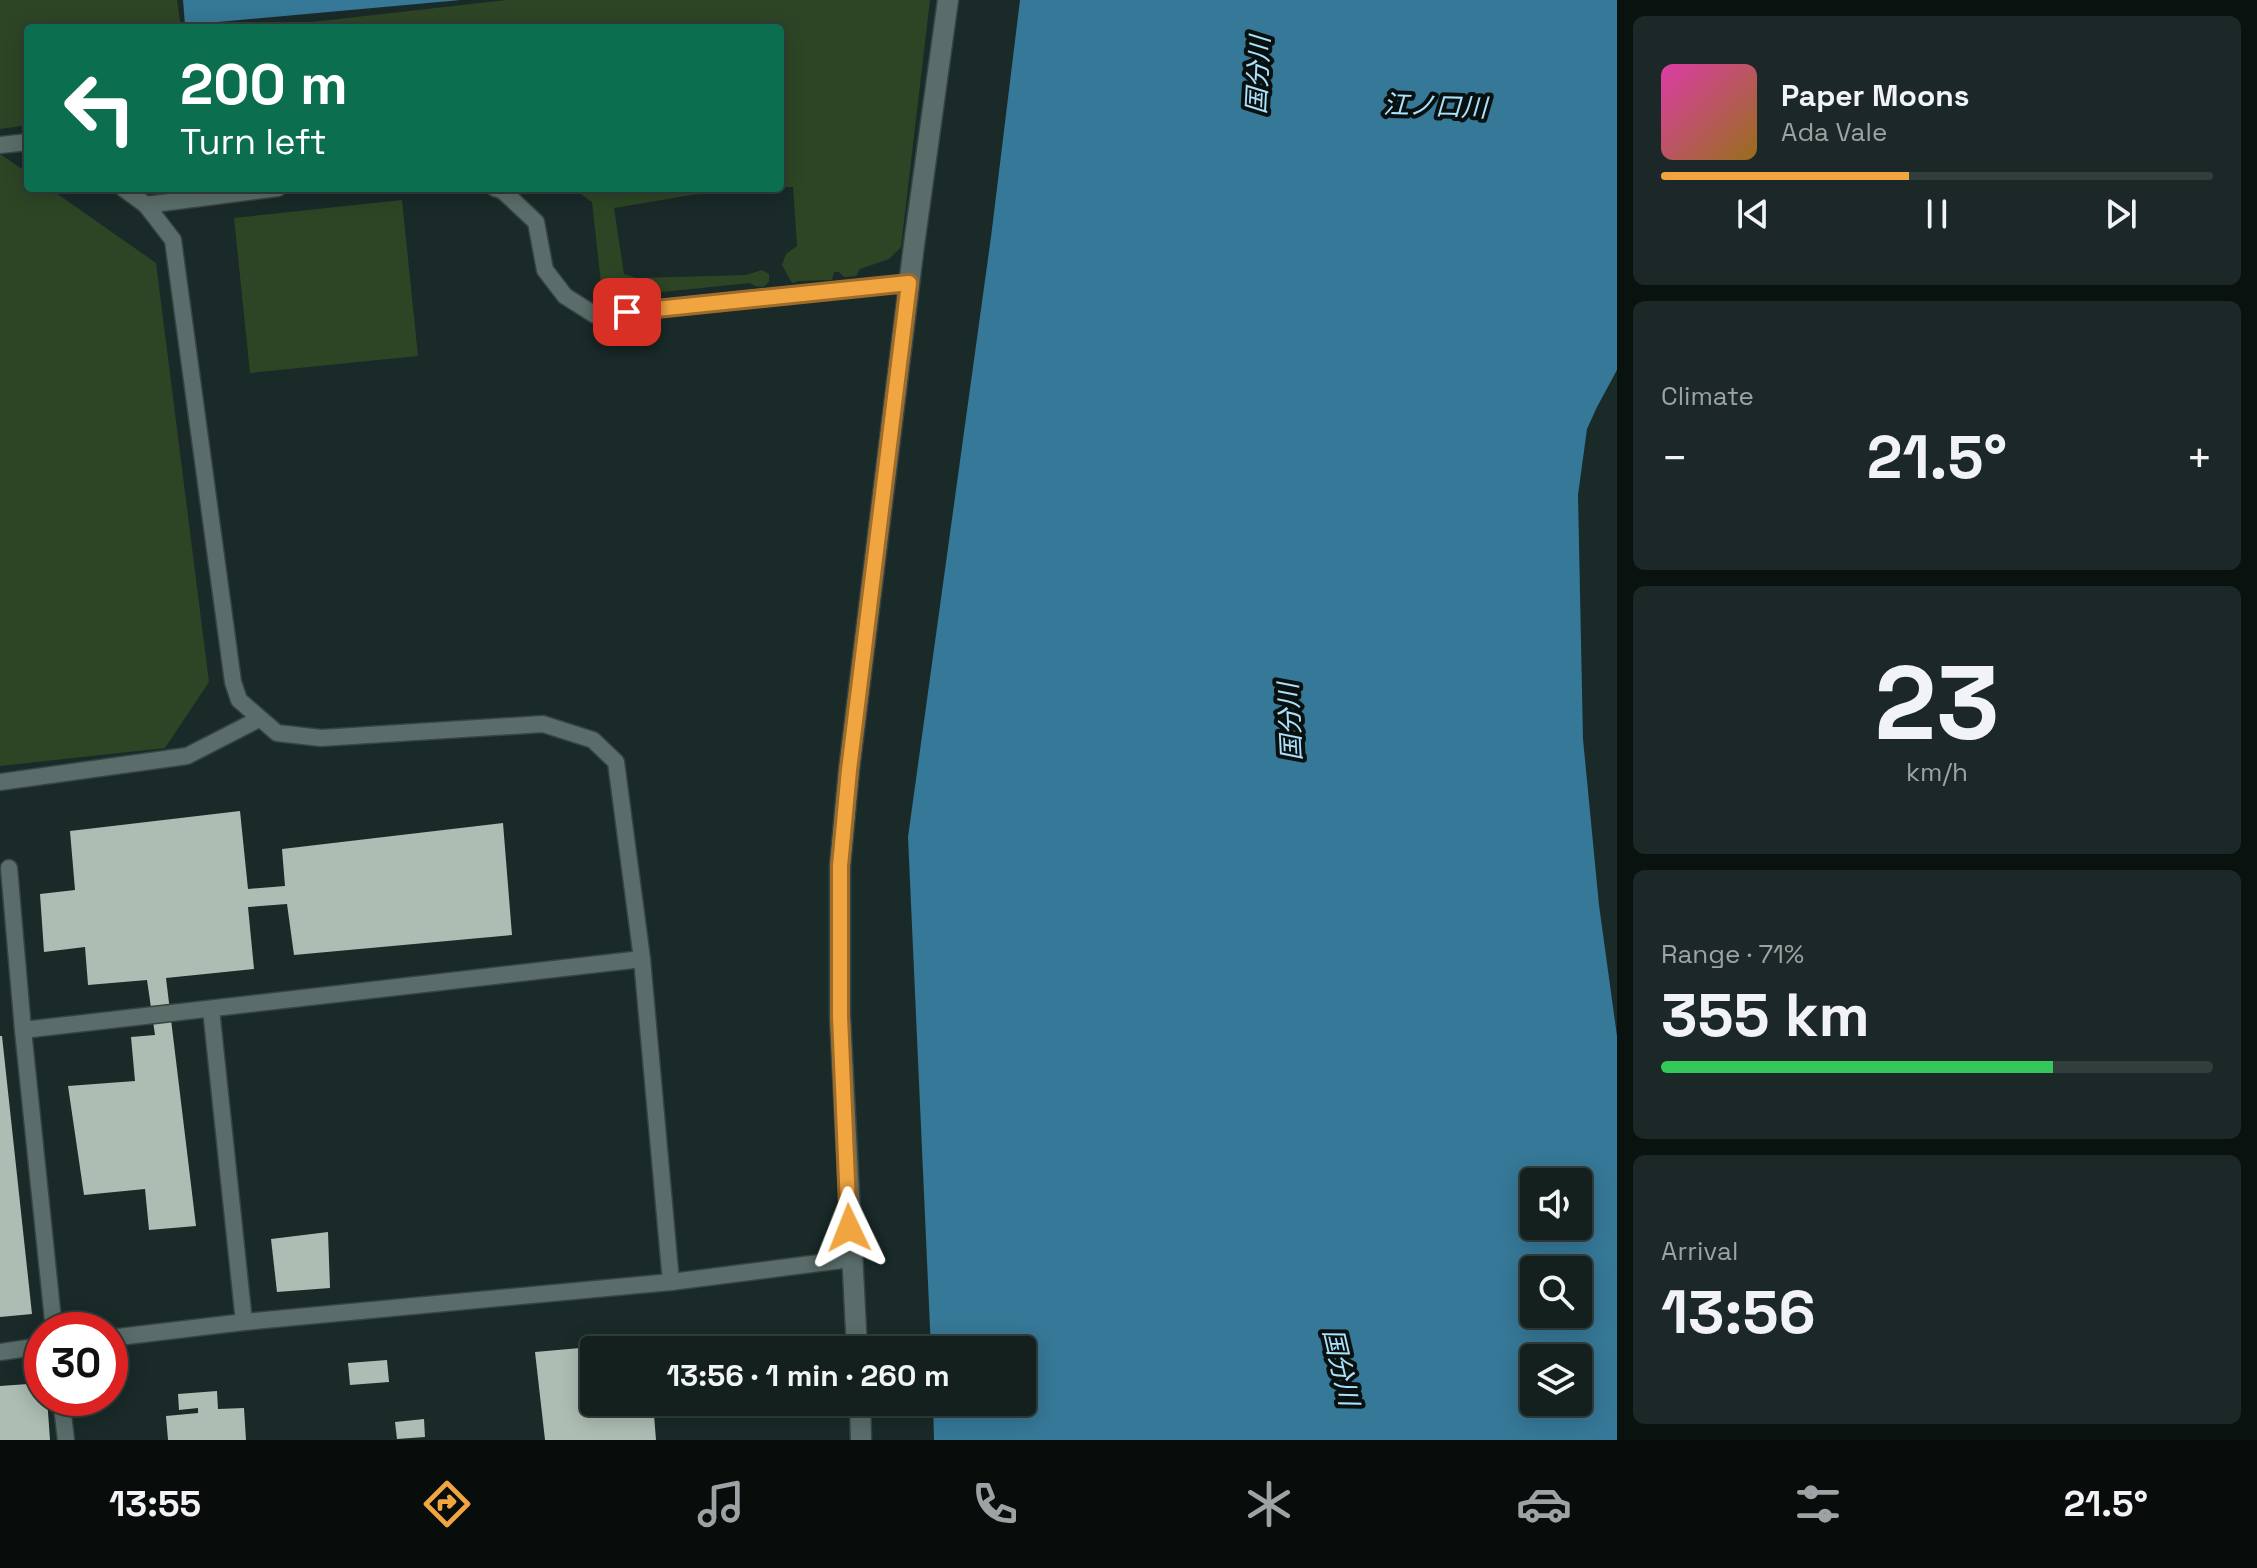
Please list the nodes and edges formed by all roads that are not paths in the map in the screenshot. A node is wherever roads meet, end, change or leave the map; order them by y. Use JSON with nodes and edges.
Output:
{"nodes":[{"id":1,"x":948,"y":0,"type":"edge"},
{"id":2,"x":24,"y":142,"type":"edge"},
{"id":3,"x":0,"y":145,"type":"edge"},
{"id":4,"x":128,"y":192,"type":"edge"},
{"id":5,"x":247,"y":192,"type":"edge"},
{"id":6,"x":504,"y":192,"type":"edge"},
{"id":7,"x":146,"y":205,"type":"junction"},
{"id":8,"x":909,"y":283,"type":"junction"},
{"id":9,"x":259,"y":719,"type":"junction"},
{"id":10,"x":0,"y":782,"type":"edge"},
{"id":11,"x":9,"y":868,"type":"dead end"},
{"id":12,"x":642,"y":959,"type":"junction"},
{"id":13,"x":211,"y":1009,"type":"junction"},
{"id":14,"x":23,"y":1030,"type":"junction"},
{"id":15,"x":851,"y":1259,"type":"junction"},
{"id":16,"x":671,"y":1282,"type":"junction"},
{"id":17,"x":52,"y":1312,"type":"edge"},
{"id":18,"x":244,"y":1322,"type":"junction"},
{"id":19,"x":128,"y":1336,"type":"edge"},
{"id":20,"x":856,"y":1336,"type":"edge"},
{"id":21,"x":24,"y":1349,"type":"edge"},
{"id":22,"x":0,"y":1352,"type":"edge"},
{"id":23,"x":63,"y":1416,"type":"edge"},
{"id":24,"x":860,"y":1416,"type":"edge"},
{"id":25,"x":66,"y":1440,"type":"edge"},
{"id":26,"x":861,"y":1440,"type":"edge"}],
"edges":[{"from":1,"to":8,"type":"street"},
{"from":2,"to":3,"type":"lane"},
{"from":4,"to":7,"type":"lane"},
{"from":5,"to":7,"type":"lane"},
{"from":6,"to":8,"type":"lane"},
{"from":7,"to":9,"type":"lane"},
{"from":8,"to":15,"type":"street"},
{"from":9,"to":10,"type":"lane"},
{"from":9,"to":12,"type":"lane"},
{"from":11,"to":14,"type":"lane"},
{"from":12,"to":13,"type":"lane"},
{"from":12,"to":16,"type":"lane"},
{"from":13,"to":14,"type":"lane"},
{"from":13,"to":18,"type":"lane"},
{"from":14,"to":17,"type":"lane"},
{"from":15,"to":16,"type":"lane"},
{"from":15,"to":20,"type":"street"},
{"from":16,"to":18,"type":"lane"},
{"from":18,"to":19,"type":"lane"},
{"from":21,"to":22,"type":"lane"},
{"from":23,"to":25,"type":"lane"},
{"from":24,"to":26,"type":"street"}]}
